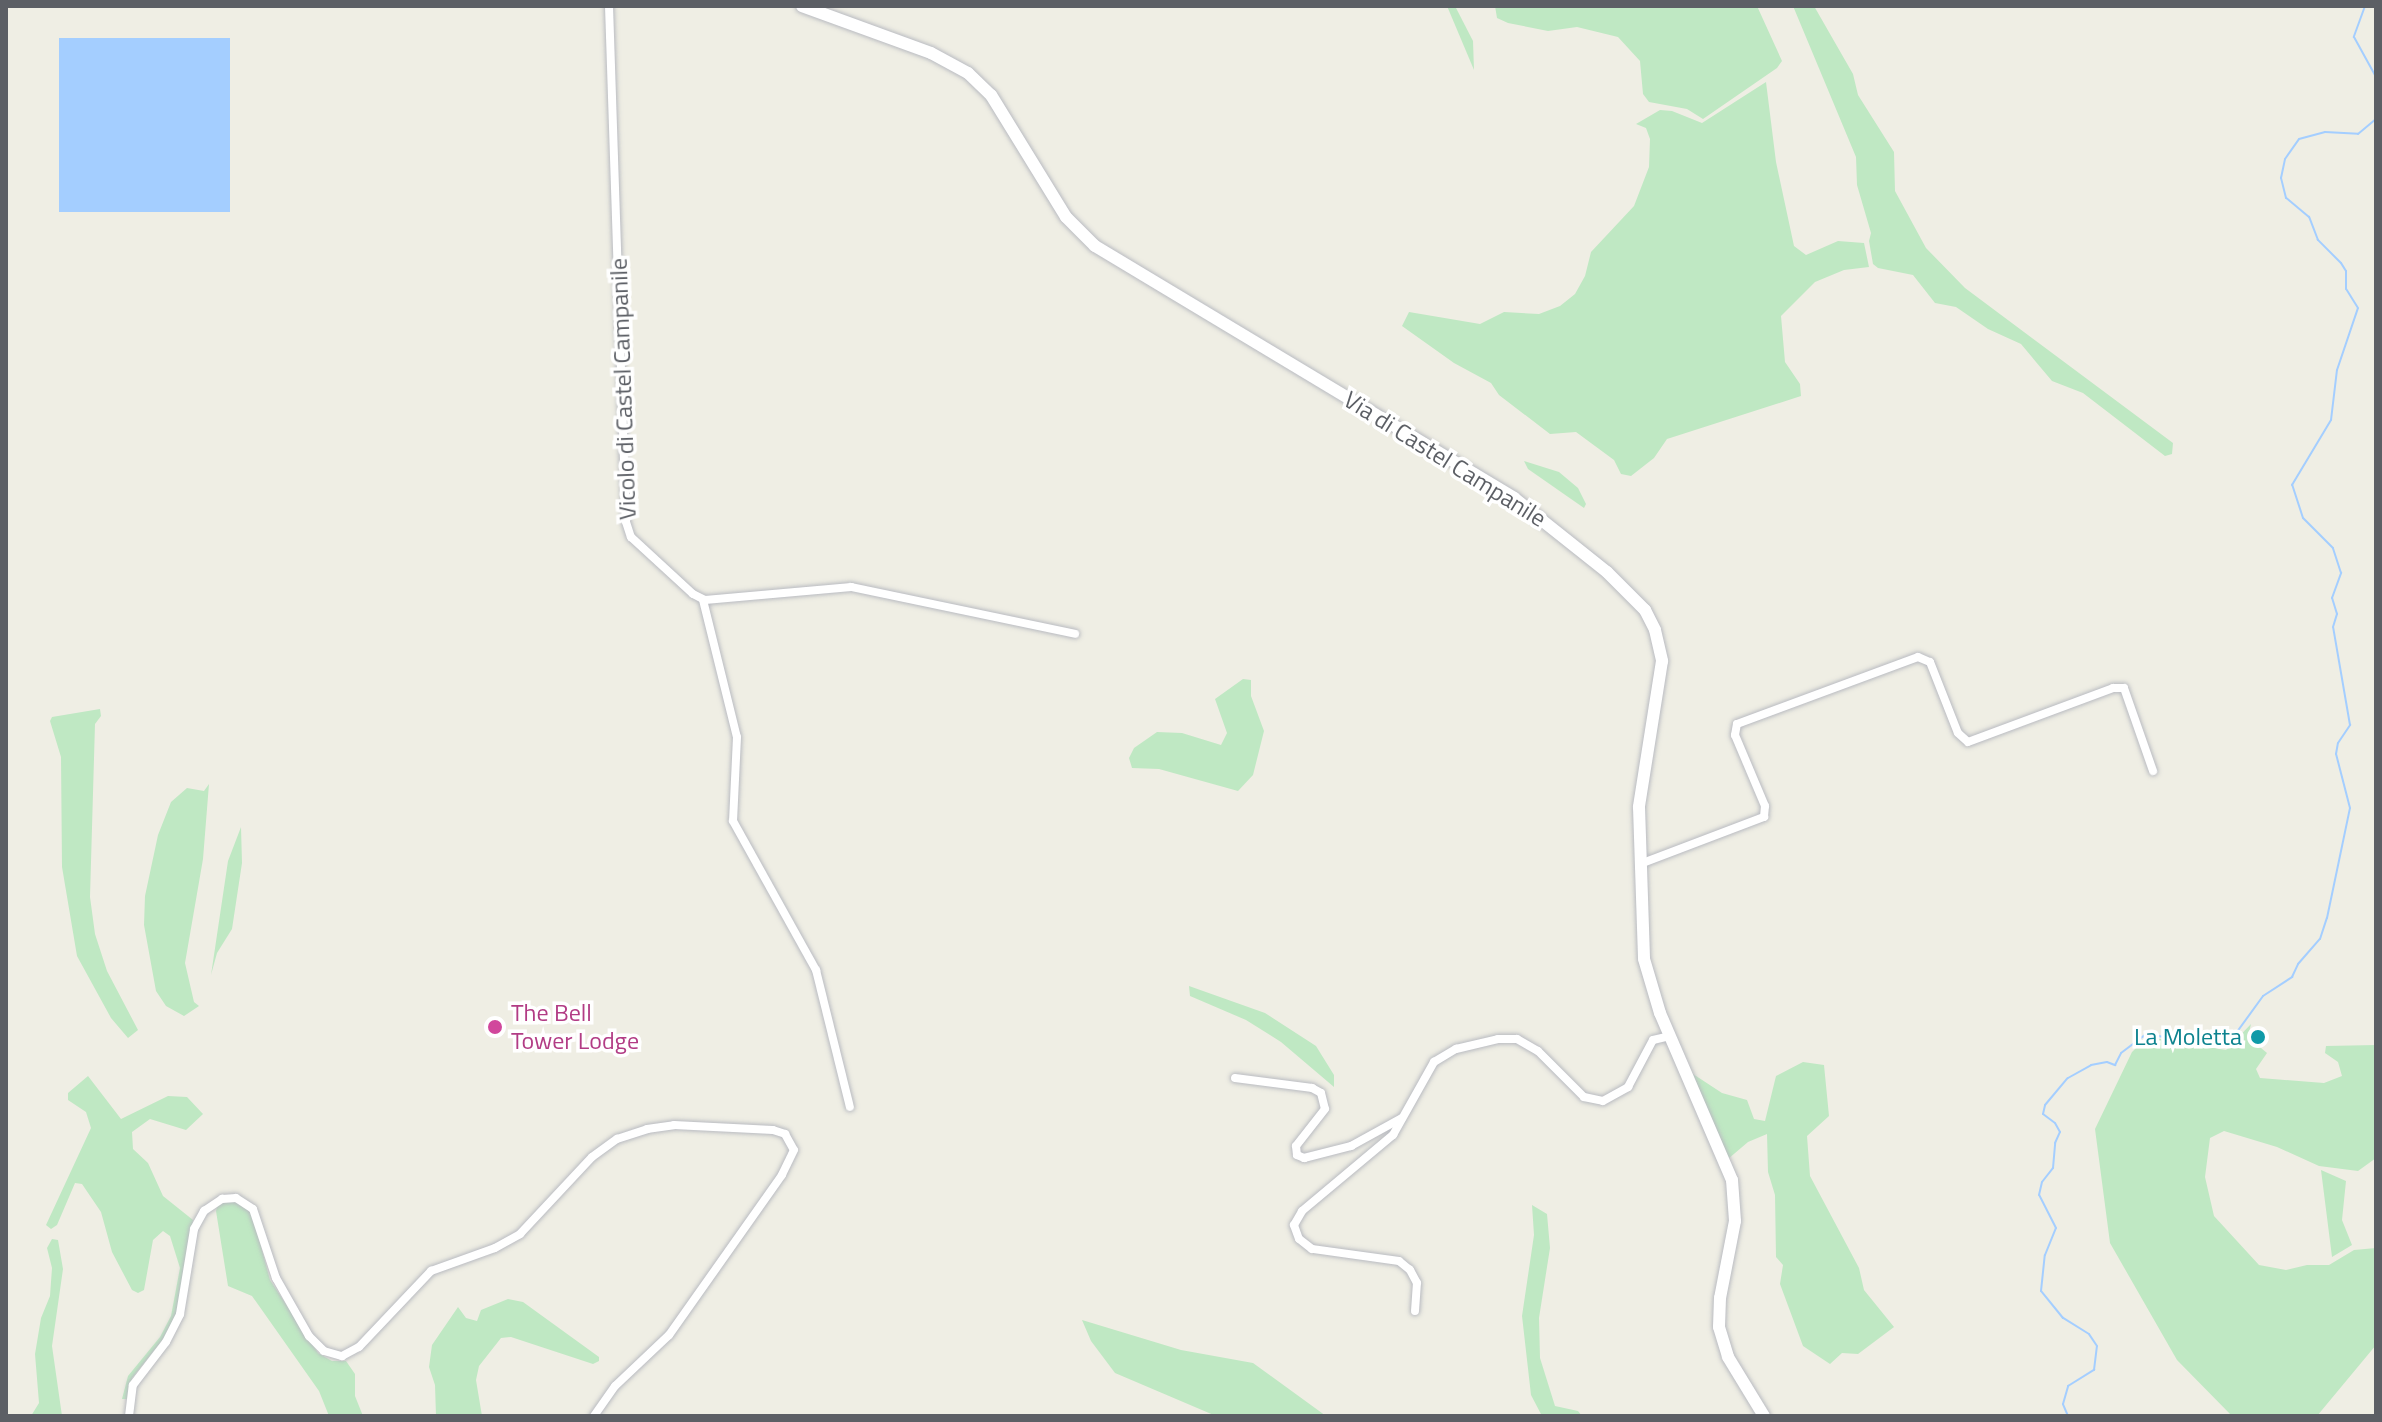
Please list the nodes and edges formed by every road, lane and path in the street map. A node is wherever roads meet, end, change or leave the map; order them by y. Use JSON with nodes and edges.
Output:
{"nodes":[{"id":1,"x":609,"y":6,"type":"edge"},
{"id":2,"x":802,"y":6,"type":"edge"},
{"id":3,"x":703,"y":600,"type":"junction"},
{"id":4,"x":1075,"y":634,"type":"dead end"},
{"id":5,"x":2153,"y":771,"type":"dead end"},
{"id":6,"x":1640,"y":864,"type":"junction"},
{"id":7,"x":1670,"y":1036,"type":"junction"},
{"id":8,"x":1235,"y":1078,"type":"dead end"},
{"id":9,"x":850,"y":1107,"type":"dead end"},
{"id":10,"x":1408,"y":1113,"type":"junction"},
{"id":11,"x":1415,"y":1311,"type":"dead end"},
{"id":12,"x":129,"y":1416,"type":"edge"},
{"id":13,"x":594,"y":1416,"type":"edge"},
{"id":14,"x":1764,"y":1416,"type":"edge"}],
"edges":[{"from":1,"to":3,"type":"street","name":"Vicolo di Castel Campanile"},
{"from":2,"to":6,"type":"street","name":"Via di Castel Campanile"},
{"from":3,"to":4,"type":"street"},
{"from":3,"to":9,"type":"street"},
{"from":5,"to":6,"type":"street"},
{"from":6,"to":7,"type":"street","name":"Via di Castel Campanile"},
{"from":7,"to":10,"type":"street"},
{"from":7,"to":14,"type":"street","name":"Via di Castel Campanile"},
{"from":8,"to":10,"type":"street"},
{"from":10,"to":11,"type":"street"},
{"from":12,"to":13,"type":"street"}]}
